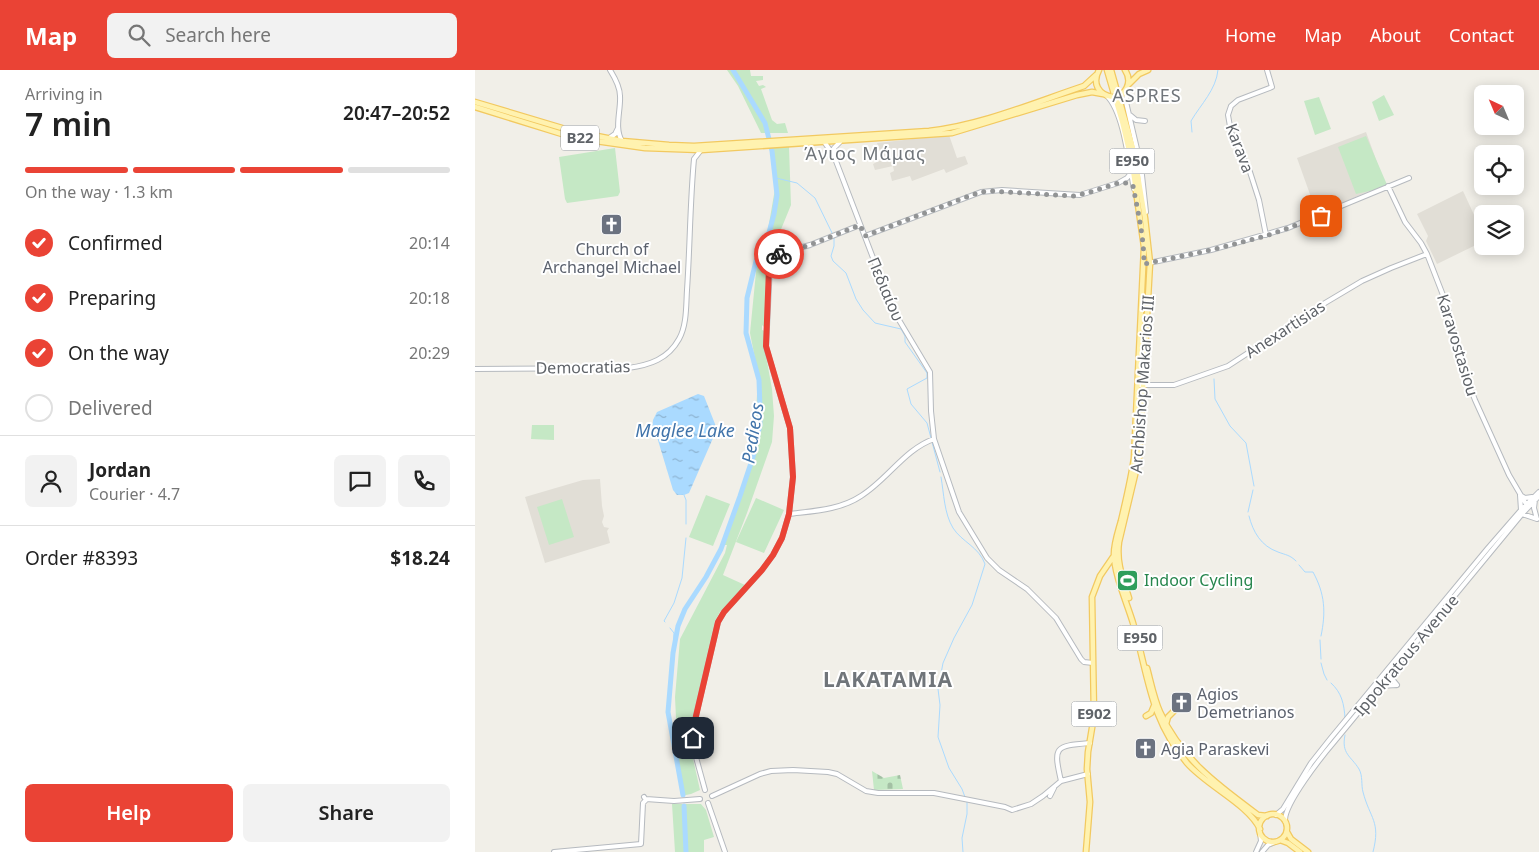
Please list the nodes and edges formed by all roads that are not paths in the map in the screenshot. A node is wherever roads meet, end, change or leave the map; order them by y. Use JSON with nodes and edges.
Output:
{"nodes":[{"id":1,"x":610,"y":70,"type":"edge"},
{"id":2,"x":1107,"y":70,"type":"edge"},
{"id":3,"x":1111,"y":70,"type":"edge"},
{"id":4,"x":1125,"y":70,"type":"edge"},
{"id":5,"x":1148,"y":70,"type":"edge"},
{"id":6,"x":1267,"y":70,"type":"edge"},
{"id":7,"x":1098,"y":72,"type":"edge"},
{"id":8,"x":1127,"y":87,"type":"junction"},
{"id":9,"x":1107,"y":96,"type":"junction"},
{"id":10,"x":475,"y":102,"type":"edge"},
{"id":11,"x":475,"y":107,"type":"edge"},
{"id":12,"x":1129,"y":113,"type":"junction"},
{"id":13,"x":1145,"y":121,"type":"dead end"},
{"id":14,"x":619,"y":123,"type":"junction"},
{"id":15,"x":609,"y":139,"type":"junction"},
{"id":16,"x":622,"y":141,"type":"junction"},
{"id":17,"x":789,"y":142,"type":"junction"},
{"id":18,"x":840,"y":142,"type":"junction"},
{"id":19,"x":825,"y":143,"type":"junction"},
{"id":20,"x":761,"y":144,"type":"junction"},
{"id":21,"x":689,"y":150,"type":"junction"},
{"id":22,"x":701,"y":150,"type":"junction"},
{"id":23,"x":834,"y":156,"type":"junction"},
{"id":24,"x":694,"y":159,"type":"junction"},
{"id":25,"x":1131,"y":173,"type":"junction"},
{"id":26,"x":1409,"y":178,"type":"dead end"},
{"id":27,"x":1118,"y":183,"type":"junction"},
{"id":28,"x":1133,"y":186,"type":"junction"},
{"id":29,"x":1388,"y":186,"type":"junction"},
{"id":30,"x":1145,"y":216,"type":"junction"},
{"id":31,"x":1141,"y":223,"type":"junction"},
{"id":32,"x":860,"y":225,"type":"junction"},
{"id":33,"x":865,"y":236,"type":"junction"},
{"id":34,"x":1266,"y":236,"type":"junction"},
{"id":35,"x":1427,"y":254,"type":"junction"},
{"id":36,"x":1147,"y":264,"type":"junction"},
{"id":37,"x":475,"y":368,"type":"edge"},
{"id":38,"x":1140,"y":385,"type":"junction"},
{"id":39,"x":932,"y":439,"type":"junction"},
{"id":40,"x":1539,"y":492,"type":"edge"},
{"id":41,"x":1520,"y":495,"type":"junction"},
{"id":42,"x":1535,"y":498,"type":"edge"},
{"id":43,"x":1527,"y":503,"type":"junction"},
{"id":44,"x":1521,"y":512,"type":"junction"},
{"id":45,"x":789,"y":514,"type":"junction"},
{"id":46,"x":1114,"y":555,"type":"junction"},
{"id":47,"x":1117,"y":564,"type":"junction"},
{"id":48,"x":1104,"y":570,"type":"junction"},
{"id":49,"x":1093,"y":663,"type":"junction"},
{"id":50,"x":1392,"y":672,"type":"junction"},
{"id":51,"x":1379,"y":686,"type":"junction"},
{"id":52,"x":1154,"y":706,"type":"junction"},
{"id":53,"x":1174,"y":711,"type":"dead end"},
{"id":54,"x":1146,"y":716,"type":"dead end"},
{"id":55,"x":1167,"y":724,"type":"junction"},
{"id":56,"x":1090,"y":743,"type":"junction"},
{"id":57,"x":1088,"y":774,"type":"junction"},
{"id":58,"x":1061,"y":781,"type":"junction"},
{"id":59,"x":705,"y":790,"type":"junction"},
{"id":60,"x":712,"y":796,"type":"junction"},
{"id":61,"x":700,"y":799,"type":"junction"},
{"id":62,"x":708,"y":803,"type":"junction"},
{"id":63,"x":1276,"y":815,"type":"junction"},
{"id":64,"x":1267,"y":816,"type":"junction"},
{"id":65,"x":1285,"y":821,"type":"junction"},
{"id":66,"x":1260,"y":831,"type":"junction"},
{"id":67,"x":1287,"y":832,"type":"junction"},
{"id":68,"x":1277,"y":841,"type":"junction"},
{"id":69,"x":554,"y":852,"type":"edge"},
{"id":70,"x":725,"y":852,"type":"edge"},
{"id":71,"x":1086,"y":852,"type":"edge"},
{"id":72,"x":1256,"y":852,"type":"edge"},
{"id":73,"x":1262,"y":852,"type":"edge"},
{"id":74,"x":1300,"y":852,"type":"edge"},
{"id":75,"x":1308,"y":852,"type":"edge"}],
"edges":[{"from":1,"to":14,"type":"street"},
{"from":2,"to":31,"type":"main road","number":"E950"},
{"from":3,"to":30,"type":"main road","number":"E950"},
{"from":4,"to":8,"type":"main road"},
{"from":5,"to":8,"type":"main road"},
{"from":6,"to":34,"type":"street","name":"Karava"},
{"from":7,"to":9,"type":"main road"},
{"from":7,"to":17,"type":"main road","number":"B22"},
{"from":8,"to":9,"type":"main road","bridge":true},
{"from":8,"to":12,"type":"street","number":"E950"},
{"from":9,"to":18,"type":"main road","number":"B22"},
{"from":9,"to":25,"type":"street","number":"E950"},
{"from":10,"to":15,"type":"main road","number":"B22"},
{"from":11,"to":21,"type":"main road","number":"B22"},
{"from":12,"to":13,"type":"street"},
{"from":12,"to":30,"type":"street","number":"E950"},
{"from":14,"to":15,"type":"street"},
{"from":14,"to":16,"type":"street"},
{"from":15,"to":16,"type":"main road","number":"B22"},
{"from":16,"to":20,"type":"main road","number":"B22"},
{"from":17,"to":19,"type":"main road","number":"B22"},
{"from":17,"to":20,"type":"main road","number":"B22"},
{"from":18,"to":19,"type":"main road","number":"B22"},
{"from":18,"to":23,"type":"street"},
{"from":19,"to":23,"type":"street","name":"Πεδιαίου"},
{"from":20,"to":22,"type":"main road","number":"B22"},
{"from":21,"to":22,"type":"main road","number":"B22"},
{"from":21,"to":24,"type":"street"},
{"from":22,"to":24,"type":"street"},
{"from":23,"to":32,"type":"street","name":"Πεδιαίου"},
{"from":24,"to":37,"type":"street","name":"Democratias"},
{"from":25,"to":27,"type":"street"},
{"from":25,"to":28,"type":"street","number":"E950"},
{"from":26,"to":29,"type":"street"},
{"from":27,"to":28,"type":"street"},
{"from":27,"to":33,"type":"street"},
{"from":28,"to":31,"type":"street","number":"E950"},
{"from":29,"to":34,"type":"street"},
{"from":29,"to":35,"type":"street","name":"Karavostasiou"},
{"from":30,"to":36,"type":"main road","number":"E950"},
{"from":31,"to":36,"type":"main road","number":"E950"},
{"from":32,"to":33,"type":"street","name":"Πεδιαίου"},
{"from":32,"to":45,"type":"street"},
{"from":33,"to":39,"type":"street","name":"Πεδιαίου"},
{"from":34,"to":36,"type":"street"},
{"from":35,"to":38,"type":"street","name":"Anexartisias"},
{"from":35,"to":41,"type":"street","name":"Karavostasiou"},
{"from":36,"to":38,"type":"main road","name":"Archbishop Makarios III","number":"E950"},
{"from":38,"to":46,"type":"main road","name":"Archbishop Makarios III","number":"E950"},
{"from":38,"to":47,"type":"main road","name":"Archbishop Makarios III","number":"E950"},
{"from":39,"to":45,"type":"street"},
{"from":39,"to":49,"type":"street","name":"Πεδιαίου"},
{"from":40,"to":42,"type":"street"},
{"from":41,"to":42,"type":"street"},
{"from":41,"to":43,"type":"street","name":"Karavostasiou"},
{"from":41,"to":44,"type":"street"},
{"from":42,"to":43,"type":"street","name":"Ippokratous Avenue"},
{"from":42,"to":44,"type":"street","name":"Ippokratous Avenue"},
{"from":42,"to":44,"type":"street"},
{"from":43,"to":44,"type":"street","name":"Ippokratous Avenue"},
{"from":44,"to":50,"type":"street","name":"Ippokratous Avenue"},
{"from":44,"to":63,"type":"street","name":"Ippokratous Avenue"},
{"from":45,"to":59,"type":"street"},
{"from":46,"to":47,"type":"main road","name":"Archbishop Makarios III","number":"E950"},
{"from":46,"to":48,"type":"main road","name":"Archbishop Makarios III"},
{"from":47,"to":48,"type":"main road"},
{"from":47,"to":52,"type":"main road","number":"E950"},
{"from":47,"to":55,"type":"main road","number":"E950"},
{"from":48,"to":49,"type":"main road","name":"Archbishop Makarios III","number":"E902"},
{"from":49,"to":56,"type":"main road","number":"E902"},
{"from":50,"to":51,"type":"street","name":"Ippokratous Avenue"},
{"from":50,"to":51,"type":"street"},
{"from":51,"to":65,"type":"street","name":"Ippokratous Avenue"},
{"from":52,"to":54,"type":"main road"},
{"from":52,"to":66,"type":"main road","number":"E950"},
{"from":53,"to":55,"type":"main road"},
{"from":55,"to":64,"type":"main road","number":"E950"},
{"from":56,"to":57,"type":"main road","number":"E902"},
{"from":56,"to":58,"type":"street"},
{"from":57,"to":58,"type":"street"},
{"from":57,"to":71,"type":"main road","number":"E902"},
{"from":58,"to":60,"type":"street"},
{"from":59,"to":60,"type":"street"},
{"from":59,"to":61,"type":"street"},
{"from":60,"to":62,"type":"street"},
{"from":61,"to":62,"type":"street"},
{"from":61,"to":69,"type":"street"},
{"from":62,"to":70,"type":"street"},
{"from":63,"to":64,"type":"main road"},
{"from":63,"to":65,"type":"main road"},
{"from":64,"to":66,"type":"main road"},
{"from":65,"to":67,"type":"main road"},
{"from":66,"to":68,"type":"main road"},
{"from":66,"to":72,"type":"street"},
{"from":67,"to":68,"type":"main road"},
{"from":67,"to":75,"type":"main road"},
{"from":68,"to":73,"type":"street"},
{"from":68,"to":74,"type":"main road"}]}
